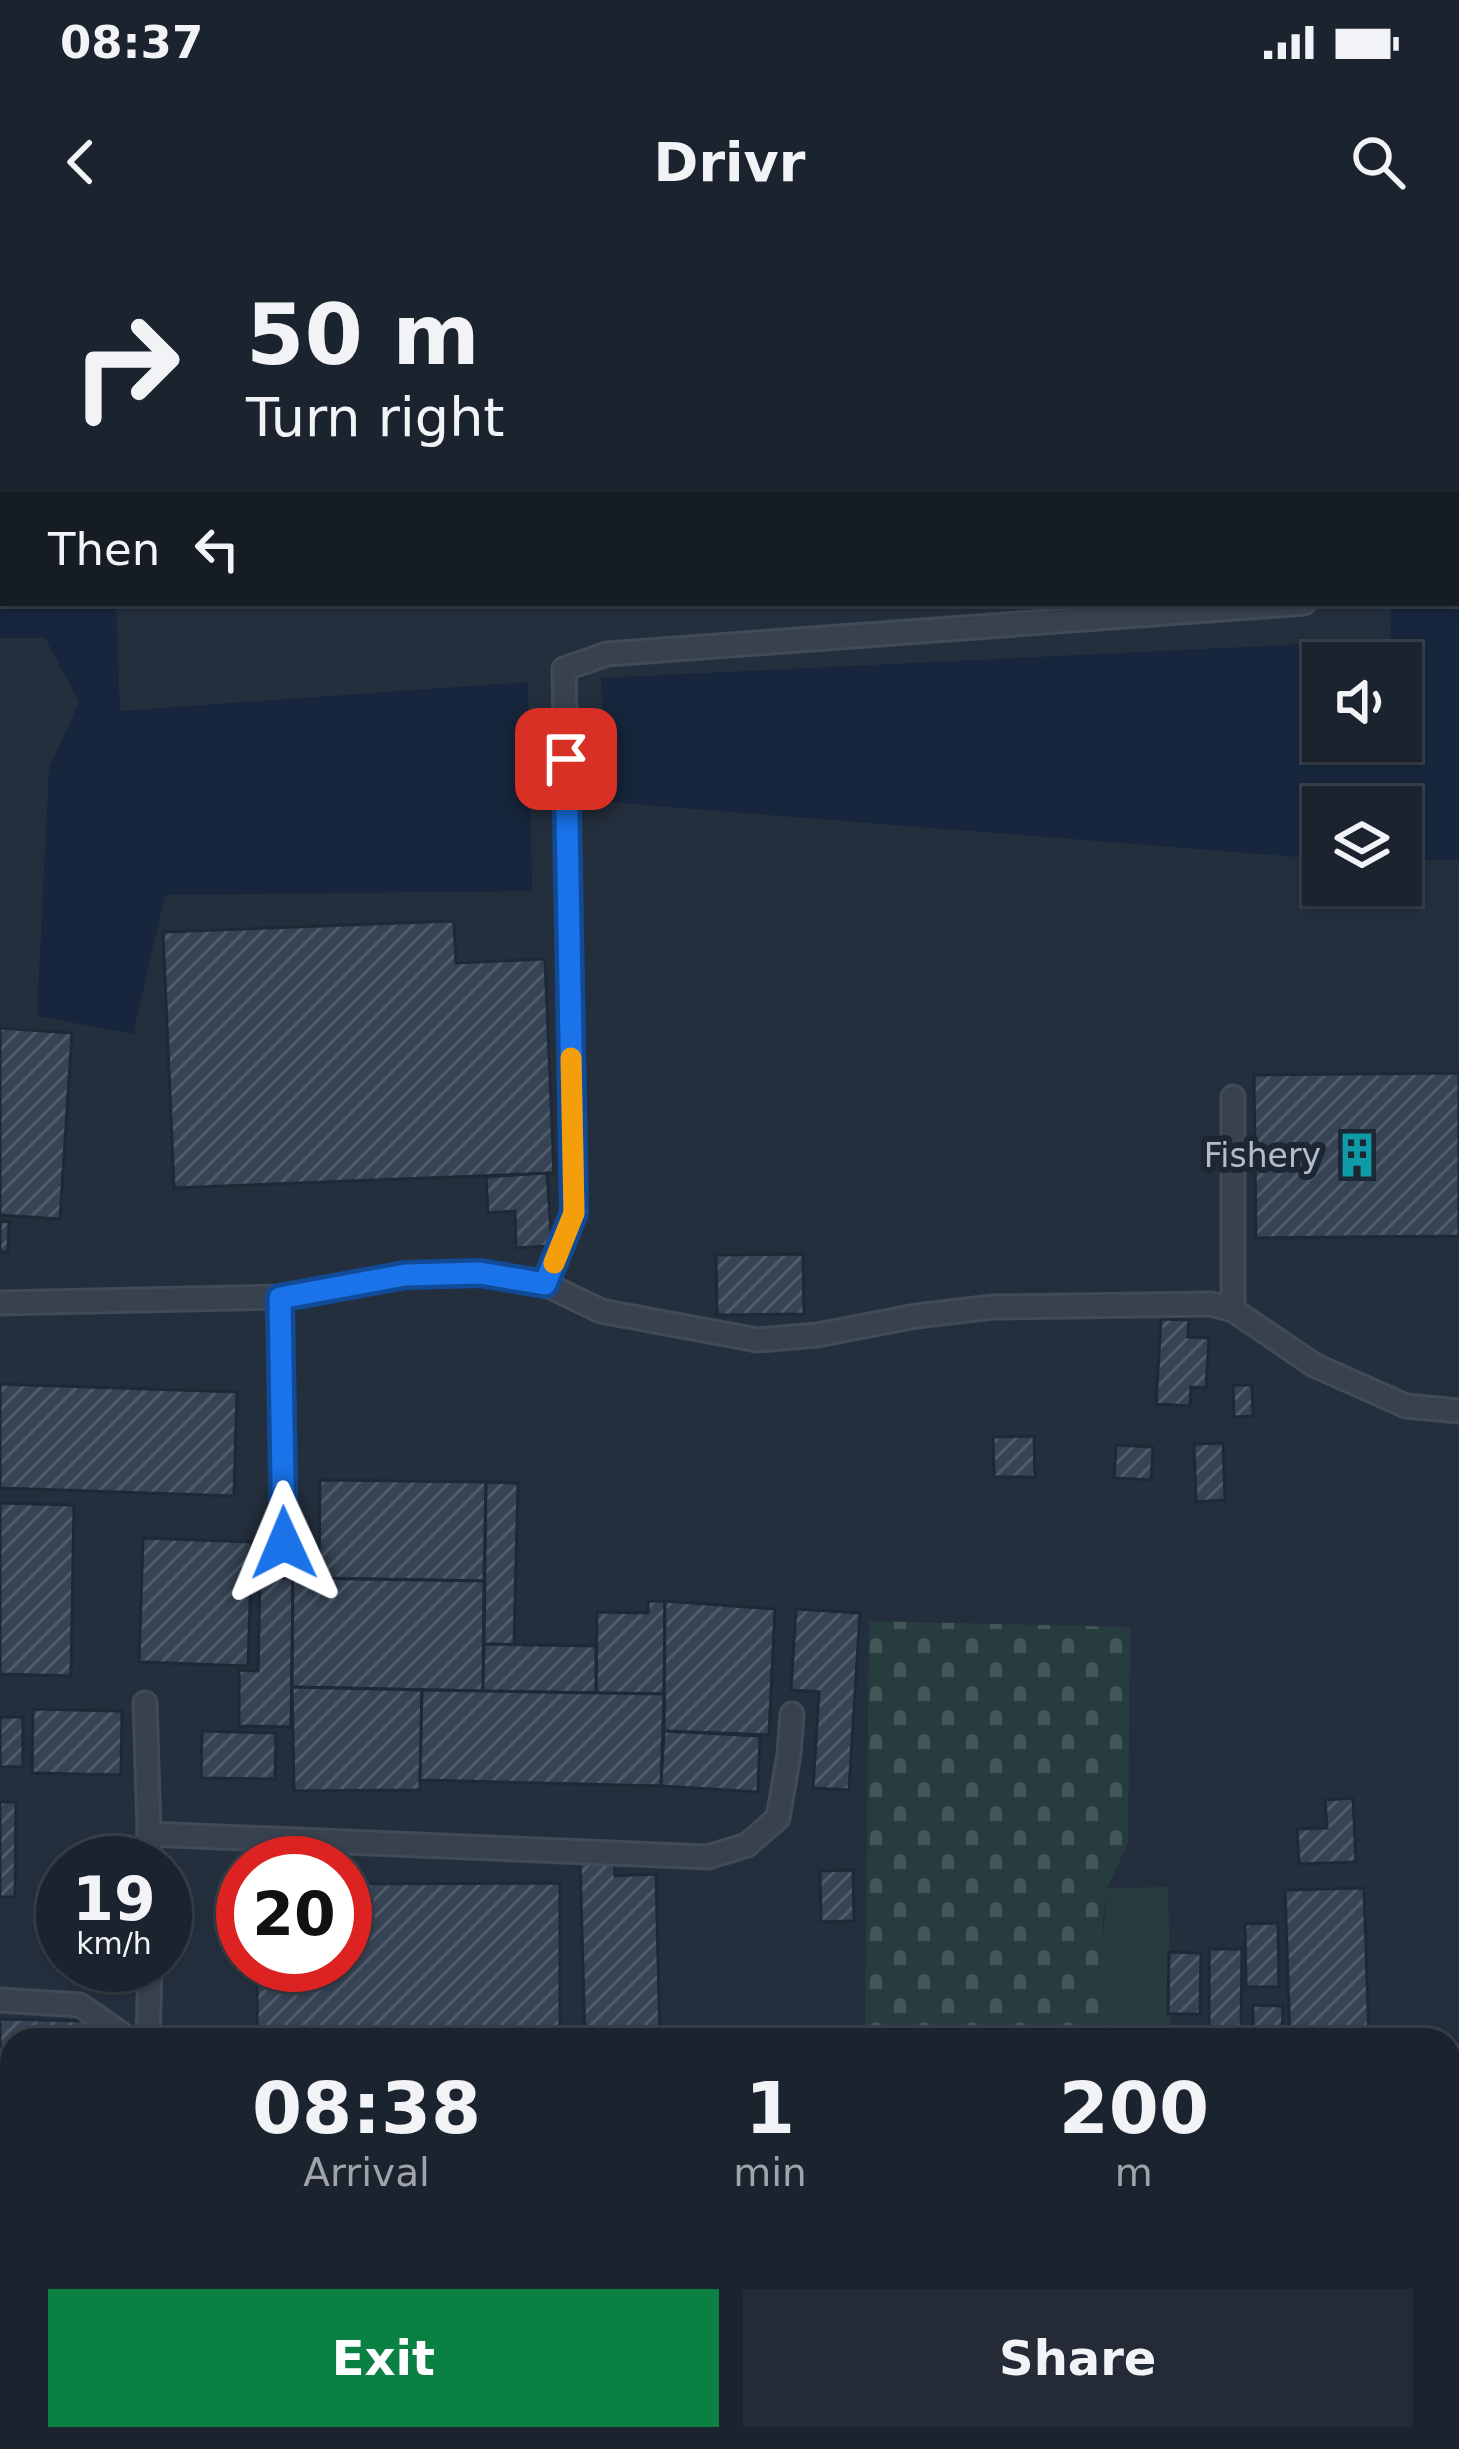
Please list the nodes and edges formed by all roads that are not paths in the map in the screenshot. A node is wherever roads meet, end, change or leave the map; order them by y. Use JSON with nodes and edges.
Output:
{"nodes":[{"id":1,"x":1263,"y":606,"type":"edge"},
{"id":2,"x":1232,"y":1097,"type":"dead end"},
{"id":3,"x":545,"y":1284,"type":"junction"},
{"id":4,"x":280,"y":1298,"type":"junction"},
{"id":5,"x":0,"y":1303,"type":"edge"},
{"id":6,"x":1233,"y":1310,"type":"junction"},
{"id":7,"x":1459,"y":1411,"type":"edge"},
{"id":8,"x":284,"y":1543,"type":"dead end"},
{"id":9,"x":146,"y":1703,"type":"dead end"},
{"id":10,"x":791,"y":1714,"type":"dead end"},
{"id":11,"x":149,"y":1834,"type":"joint"},
{"id":12,"x":149,"y":1992,"type":"edge"},
{"id":13,"x":0,"y":2000,"type":"edge"},
{"id":14,"x":113,"y":2028,"type":"edge"},
{"id":15,"x":148,"y":2028,"type":"edge"}],
"edges":[{"from":1,"to":3,"type":"lane"},
{"from":2,"to":6,"type":"lane"},
{"from":3,"to":4,"type":"lane"},
{"from":3,"to":6,"type":"lane"},
{"from":4,"to":5,"type":"lane"},
{"from":4,"to":8,"type":"lane"},
{"from":6,"to":7,"type":"lane"},
{"from":9,"to":11,"type":"lane"},
{"from":10,"to":11,"type":"lane"},
{"from":12,"to":15,"type":"lane"},
{"from":13,"to":14,"type":"lane"}]}
